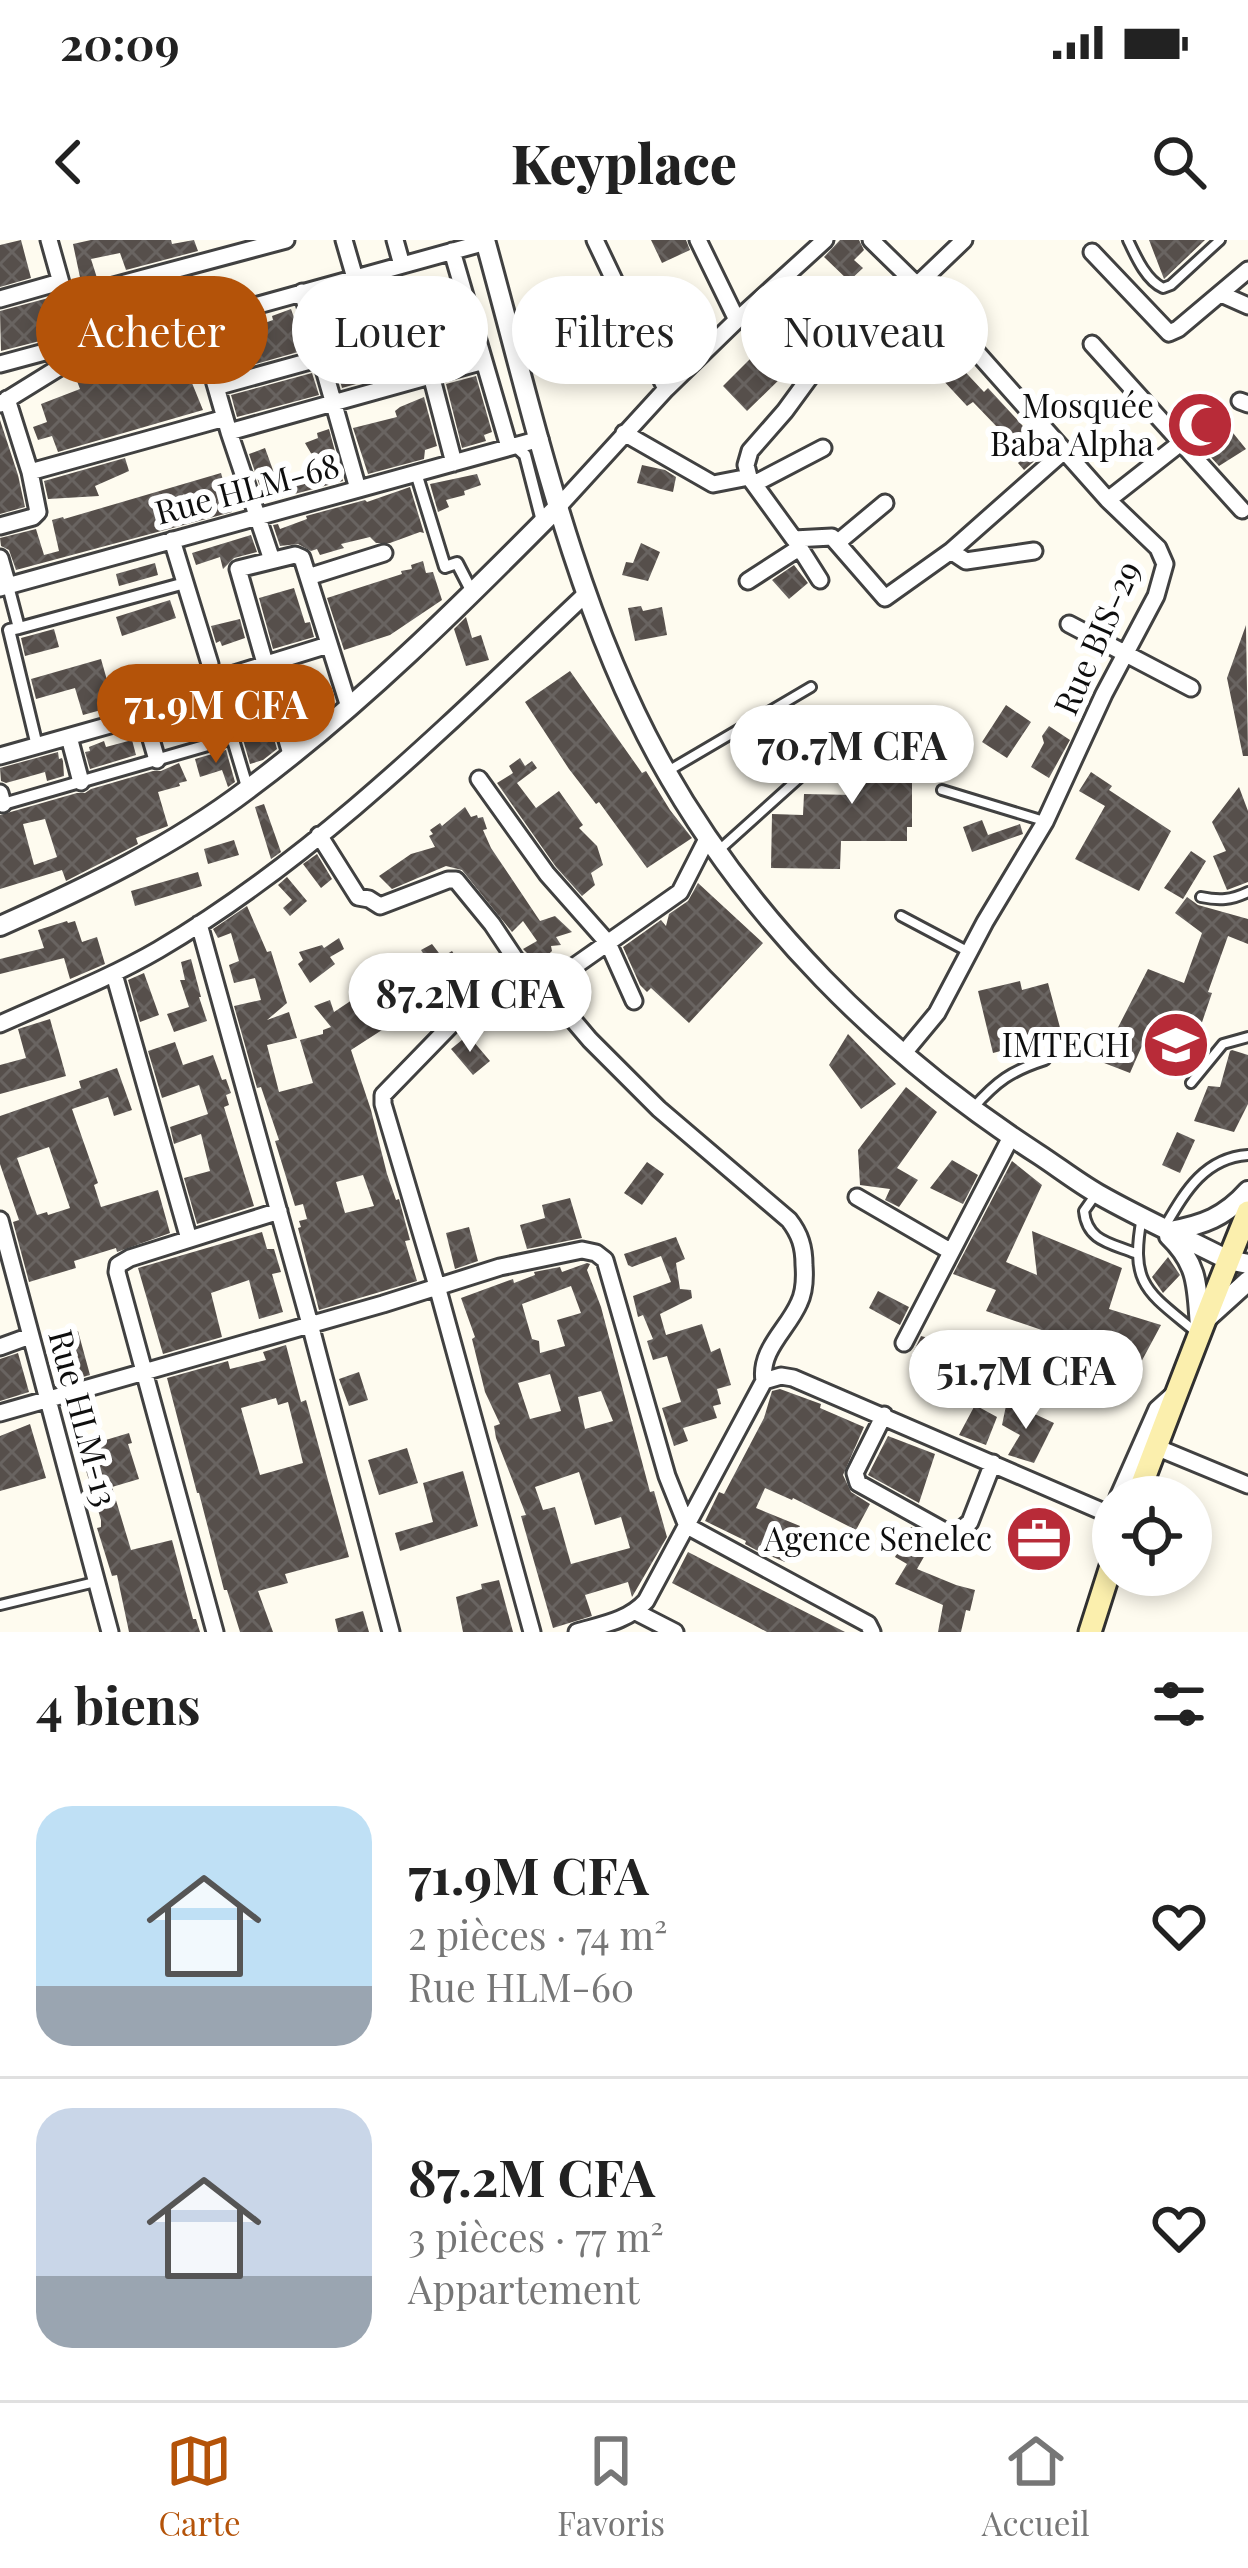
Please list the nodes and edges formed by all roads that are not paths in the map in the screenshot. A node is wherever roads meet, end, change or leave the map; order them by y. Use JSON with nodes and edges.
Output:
{"nodes":[{"id":1,"x":49,"y":240,"type":"edge"},
{"id":2,"x":286,"y":240,"type":"edge"},
{"id":3,"x":344,"y":240,"type":"edge"},
{"id":4,"x":395,"y":240,"type":"edge"},
{"id":5,"x":595,"y":240,"type":"edge"},
{"id":6,"x":698,"y":240,"type":"edge"},
{"id":7,"x":796,"y":240,"type":"edge"},
{"id":8,"x":825,"y":240,"type":"edge"},
{"id":9,"x":872,"y":240,"type":"edge"},
{"id":10,"x":964,"y":240,"type":"edge"},
{"id":11,"x":1128,"y":240,"type":"edge"},
{"id":12,"x":1220,"y":240,"type":"edge"},
{"id":13,"x":486,"y":241,"type":"edge"},
{"id":14,"x":455,"y":247,"type":"edge"},
{"id":15,"x":1092,"y":252,"type":"dead end"},
{"id":16,"x":806,"y":258,"type":"junction"},
{"id":17,"x":402,"y":265,"type":"junction"},
{"id":18,"x":1248,"y":270,"type":"edge"},
{"id":19,"x":58,"y":276,"type":"edge"},
{"id":20,"x":151,"y":276,"type":"edge"},
{"id":21,"x":354,"y":276,"type":"edge"},
{"id":22,"x":362,"y":276,"type":"edge"},
{"id":23,"x":908,"y":276,"type":"edge"},
{"id":24,"x":926,"y":276,"type":"edge"},
{"id":25,"x":36,"y":289,"type":"edge"},
{"id":26,"x":1221,"y":294,"type":"junction"},
{"id":27,"x":0,"y":299,"type":"edge"},
{"id":28,"x":1248,"y":306,"type":"edge"},
{"id":29,"x":736,"y":320,"type":"junction"},
{"id":30,"x":1092,"y":344,"type":"dead end"},
{"id":31,"x":36,"y":357,"type":"edge"},
{"id":32,"x":0,"y":364,"type":"edge"},
{"id":33,"x":292,"y":366,"type":"edge"},
{"id":34,"x":988,"y":366,"type":"edge"},
{"id":35,"x":488,"y":373,"type":"edge"},
{"id":36,"x":36,"y":379,"type":"edge"},
{"id":37,"x":215,"y":384,"type":"edge"},
{"id":38,"x":328,"y":384,"type":"edge"},
{"id":39,"x":398,"y":384,"type":"edge"},
{"id":40,"x":433,"y":384,"type":"edge"},
{"id":41,"x":805,"y":384,"type":"edge"},
{"id":42,"x":216,"y":387,"type":"junction"},
{"id":43,"x":665,"y":389,"type":"junction"},
{"id":44,"x":4,"y":401,"type":"edge"},
{"id":45,"x":333,"y":402,"type":"junction"},
{"id":46,"x":227,"y":425,"type":"junction"},
{"id":47,"x":624,"y":433,"type":"junction"},
{"id":48,"x":540,"y":439,"type":"junction"},
{"id":49,"x":1183,"y":442,"type":"junction"},
{"id":50,"x":512,"y":447,"type":"junction"},
{"id":51,"x":823,"y":448,"type":"dead end"},
{"id":52,"x":1063,"y":452,"type":"junction"},
{"id":53,"x":454,"y":463,"type":"junction"},
{"id":54,"x":29,"y":472,"type":"junction"},
{"id":55,"x":416,"y":473,"type":"junction"},
{"id":56,"x":751,"y":480,"type":"junction"},
{"id":57,"x":358,"y":489,"type":"junction"},
{"id":58,"x":1108,"y":500,"type":"junction"},
{"id":59,"x":885,"y":503,"type":"dead end"},
{"id":60,"x":560,"y":506,"type":"junction"},
{"id":61,"x":1242,"y":510,"type":"dead end"},
{"id":62,"x":256,"y":517,"type":"junction"},
{"id":63,"x":542,"y":523,"type":"junction"},
{"id":64,"x":0,"y":526,"type":"edge"},
{"id":65,"x":172,"y":541,"type":"junction"},
{"id":66,"x":797,"y":543,"type":"junction"},
{"id":67,"x":837,"y":543,"type":"junction"},
{"id":68,"x":951,"y":551,"type":"junction"},
{"id":69,"x":1034,"y":551,"type":"dead end"},
{"id":70,"x":383,"y":553,"type":"dead end"},
{"id":71,"x":0,"y":559,"type":"edge"},
{"id":72,"x":272,"y":560,"type":"junction"},
{"id":73,"x":308,"y":577,"type":"junction"},
{"id":74,"x":820,"y":580,"type":"dead end"},
{"id":75,"x":748,"y":581,"type":"dead end"},
{"id":76,"x":185,"y":583,"type":"junction"},
{"id":77,"x":4,"y":587,"type":"edge"},
{"id":78,"x":472,"y":592,"type":"junction"},
{"id":79,"x":587,"y":592,"type":"junction"},
{"id":80,"x":885,"y":598,"type":"junction"},
{"id":81,"x":902,"y":611,"type":"dead end"},
{"id":82,"x":1069,"y":623,"type":"dead end"},
{"id":83,"x":19,"y":628,"type":"junction"},
{"id":84,"x":328,"y":645,"type":"junction"},
{"id":85,"x":1125,"y":655,"type":"junction"},
{"id":86,"x":266,"y":664,"type":"junction"},
{"id":87,"x":213,"y":672,"type":"junction"},
{"id":88,"x":811,"y":687,"type":"dead end"},
{"id":89,"x":1191,"y":688,"type":"dead end"},
{"id":90,"x":350,"y":707,"type":"junction"},
{"id":91,"x":144,"y":715,"type":"junction"},
{"id":92,"x":69,"y":736,"type":"junction"},
{"id":93,"x":232,"y":738,"type":"junction"},
{"id":94,"x":37,"y":746,"type":"junction"},
{"id":95,"x":828,"y":752,"type":"dead end"},
{"id":96,"x":291,"y":754,"type":"junction"},
{"id":97,"x":0,"y":756,"type":"edge"},
{"id":98,"x":157,"y":760,"type":"junction"},
{"id":99,"x":667,"y":772,"type":"junction"},
{"id":100,"x":479,"y":778,"type":"dead end"},
{"id":101,"x":81,"y":782,"type":"junction"},
{"id":102,"x":248,"y":790,"type":"junction"},
{"id":103,"x":942,"y":790,"type":"dead end"},
{"id":104,"x":1,"y":801,"type":"edge"},
{"id":105,"x":1045,"y":822,"type":"junction"},
{"id":106,"x":319,"y":835,"type":"junction"},
{"id":107,"x":712,"y":844,"type":"junction"},
{"id":108,"x":1248,"y":892,"type":"edge"},
{"id":109,"x":1202,"y":897,"type":"dead end"},
{"id":110,"x":901,"y":916,"type":"dead end"},
{"id":111,"x":199,"y":923,"type":"junction"},
{"id":112,"x":0,"y":926,"type":"edge"},
{"id":113,"x":608,"y":943,"type":"junction"},
{"id":114,"x":970,"y":953,"type":"junction"},
{"id":115,"x":518,"y":963,"type":"junction"},
{"id":116,"x":114,"y":974,"type":"junction"},
{"id":117,"x":545,"y":987,"type":"junction"},
{"id":118,"x":634,"y":1000,"type":"dead end"},
{"id":119,"x":0,"y":1024,"type":"edge"},
{"id":120,"x":1248,"y":1037,"type":"edge"},
{"id":121,"x":903,"y":1054,"type":"junction"},
{"id":122,"x":1045,"y":1060,"type":"dead end"},
{"id":123,"x":1191,"y":1084,"type":"dead end"},
{"id":124,"x":971,"y":1110,"type":"junction"},
{"id":125,"x":1012,"y":1137,"type":"junction"},
{"id":126,"x":1248,"y":1156,"type":"edge"},
{"id":127,"x":1248,"y":1191,"type":"edge"},
{"id":128,"x":1096,"y":1193,"type":"junction"},
{"id":129,"x":857,"y":1197,"type":"dead end"},
{"id":130,"x":279,"y":1211,"type":"junction"},
{"id":131,"x":1248,"y":1212,"type":"edge"},
{"id":132,"x":0,"y":1220,"type":"edge"},
{"id":133,"x":1158,"y":1225,"type":"junction"},
{"id":134,"x":189,"y":1239,"type":"junction"},
{"id":135,"x":950,"y":1251,"type":"junction"},
{"id":136,"x":1135,"y":1253,"type":"junction"},
{"id":137,"x":1238,"y":1262,"type":"edge"},
{"id":138,"x":1248,"y":1281,"type":"edge"},
{"id":139,"x":437,"y":1286,"type":"junction"},
{"id":140,"x":310,"y":1324,"type":"junction"},
{"id":141,"x":1200,"y":1328,"type":"junction"},
{"id":142,"x":30,"y":1336,"type":"junction"},
{"id":143,"x":904,"y":1342,"type":"dead end"},
{"id":144,"x":0,"y":1347,"type":"edge"},
{"id":145,"x":142,"y":1371,"type":"junction"},
{"id":146,"x":764,"y":1381,"type":"junction"},
{"id":147,"x":1180,"y":1389,"type":"junction"},
{"id":148,"x":47,"y":1399,"type":"junction"},
{"id":149,"x":0,"y":1413,"type":"edge"},
{"id":150,"x":884,"y":1415,"type":"junction"},
{"id":151,"x":1156,"y":1447,"type":"junction"},
{"id":152,"x":993,"y":1463,"type":"junction"},
{"id":153,"x":1127,"y":1476,"type":"edge"},
{"id":154,"x":1145,"y":1476,"type":"edge"},
{"id":155,"x":1248,"y":1485,"type":"edge"},
{"id":156,"x":1092,"y":1505,"type":"edge"},
{"id":157,"x":687,"y":1526,"type":"junction"},
{"id":158,"x":97,"y":1581,"type":"junction"},
{"id":159,"x":1102,"y":1596,"type":"edge"},
{"id":160,"x":0,"y":1605,"type":"edge"},
{"id":161,"x":636,"y":1612,"type":"junction"},
{"id":162,"x":110,"y":1632,"type":"edge"},
{"id":163,"x":215,"y":1632,"type":"edge"},
{"id":164,"x":391,"y":1632,"type":"edge"},
{"id":165,"x":532,"y":1632,"type":"edge"},
{"id":166,"x":577,"y":1632,"type":"edge"},
{"id":167,"x":675,"y":1632,"type":"edge"},
{"id":168,"x":872,"y":1632,"type":"edge"},
{"id":169,"x":1090,"y":1632,"type":"edge"}],
"edges":[{"from":1,"to":19,"type":"street"},
{"from":2,"to":20,"type":"street"},
{"from":3,"to":21,"type":"street"},
{"from":4,"to":17,"type":"street"},
{"from":5,"to":43,"type":"street"},
{"from":6,"to":29,"type":"street"},
{"from":7,"to":16,"type":"street"},
{"from":8,"to":16,"type":"street"},
{"from":9,"to":23,"type":"street"},
{"from":10,"to":24,"type":"street"},
{"from":11,"to":12,"type":"lane"},
{"from":13,"to":14,"type":"street"},
{"from":13,"to":48,"type":"street"},
{"from":14,"to":17,"type":"street"},
{"from":14,"to":50,"type":"street"},
{"from":15,"to":26,"type":"street"},
{"from":16,"to":29,"type":"street"},
{"from":17,"to":22,"type":"street"},
{"from":18,"to":26,"type":"street"},
{"from":25,"to":27,"type":"street"},
{"from":26,"to":28,"type":"street"},
{"from":29,"to":43,"type":"street"},
{"from":30,"to":49,"type":"street"},
{"from":31,"to":32,"type":"street"},
{"from":33,"to":42,"type":"street"},
{"from":34,"to":52,"type":"street"},
{"from":35,"to":50,"type":"street"},
{"from":36,"to":44,"type":"street"},
{"from":37,"to":42,"type":"street"},
{"from":38,"to":45,"type":"street"},
{"from":39,"to":45,"type":"street"},
{"from":40,"to":53,"type":"street"},
{"from":41,"to":56,"type":"street"},
{"from":42,"to":46,"type":"street"},
{"from":43,"to":47,"type":"street"},
{"from":44,"to":54,"type":"street"},
{"from":45,"to":46,"type":"street"},
{"from":45,"to":57,"type":"street"},
{"from":46,"to":54,"type":"street"},
{"from":46,"to":62,"type":"street"},
{"from":47,"to":56,"type":"street"},
{"from":47,"to":60,"type":"street"},
{"from":48,"to":50,"type":"street","name":"Rue HLM-68"},
{"from":48,"to":60,"type":"street"},
{"from":49,"to":58,"type":"street"},
{"from":49,"to":61,"type":"street"},
{"from":50,"to":53,"type":"street","name":"Rue HLM-68"},
{"from":50,"to":63,"type":"street"},
{"from":51,"to":56,"type":"street"},
{"from":52,"to":58,"type":"street"},
{"from":52,"to":68,"type":"street"},
{"from":53,"to":55,"type":"street","name":"Rue HLM-68"},
{"from":54,"to":64,"type":"street"},
{"from":55,"to":57,"type":"street","name":"Rue HLM-68"},
{"from":55,"to":78,"type":"street"},
{"from":56,"to":66,"type":"street"},
{"from":57,"to":62,"type":"street","name":"Rue HLM-68"},
{"from":58,"to":85,"type":"street","name":"Rue BIS-29"},
{"from":59,"to":67,"type":"street"},
{"from":60,"to":63,"type":"street"},
{"from":60,"to":79,"type":"street"},
{"from":62,"to":65,"type":"street","name":"Rue HLM-68"},
{"from":62,"to":72,"type":"street"},
{"from":63,"to":78,"type":"street"},
{"from":65,"to":76,"type":"street"},
{"from":65,"to":77,"type":"street","name":"Rue HLM-68"},
{"from":66,"to":67,"type":"street"},
{"from":66,"to":74,"type":"street"},
{"from":66,"to":75,"type":"street"},
{"from":67,"to":80,"type":"street"},
{"from":68,"to":69,"type":"street"},
{"from":68,"to":80,"type":"street"},
{"from":70,"to":73,"type":"street"},
{"from":71,"to":77,"type":"street"},
{"from":72,"to":73,"type":"street"},
{"from":72,"to":86,"type":"street"},
{"from":73,"to":84,"type":"street"},
{"from":76,"to":83,"type":"street"},
{"from":76,"to":87,"type":"street"},
{"from":77,"to":83,"type":"street"},
{"from":78,"to":90,"type":"street"},
{"from":79,"to":99,"type":"street"},
{"from":79,"to":106,"type":"street"},
{"from":80,"to":81,"type":"street"},
{"from":82,"to":85,"type":"street"},
{"from":83,"to":94,"type":"street"},
{"from":84,"to":86,"type":"street"},
{"from":84,"to":90,"type":"street"},
{"from":85,"to":89,"type":"street"},
{"from":85,"to":105,"type":"street","name":"Rue BIS-29"},
{"from":86,"to":87,"type":"street"},
{"from":86,"to":96,"type":"street"},
{"from":87,"to":91,"type":"street"},
{"from":87,"to":93,"type":"street"},
{"from":88,"to":99,"type":"lane"},
{"from":90,"to":96,"type":"street"},
{"from":91,"to":92,"type":"street"},
{"from":91,"to":98,"type":"street"},
{"from":92,"to":94,"type":"street"},
{"from":92,"to":101,"type":"street"},
{"from":93,"to":98,"type":"street"},
{"from":93,"to":102,"type":"street"},
{"from":94,"to":97,"type":"street"},
{"from":95,"to":107,"type":"lane"},
{"from":96,"to":102,"type":"street"},
{"from":98,"to":101,"type":"street"},
{"from":99,"to":107,"type":"street"},
{"from":100,"to":113,"type":"street"},
{"from":101,"to":104,"type":"street"},
{"from":102,"to":112,"type":"street"},
{"from":103,"to":105,"type":"lane"},
{"from":105,"to":114,"type":"street","name":"Rue BIS-29"},
{"from":106,"to":111,"type":"street"},
{"from":106,"to":115,"type":"street"},
{"from":107,"to":113,"type":"street"},
{"from":107,"to":121,"type":"street"},
{"from":108,"to":109,"type":"lane"},
{"from":110,"to":114,"type":"lane"},
{"from":111,"to":116,"type":"street"},
{"from":111,"to":130,"type":"street"},
{"from":113,"to":117,"type":"street"},
{"from":113,"to":118,"type":"street"},
{"from":114,"to":121,"type":"street","name":"Rue BIS-29"},
{"from":115,"to":117,"type":"street"},
{"from":115,"to":139,"type":"street"},
{"from":116,"to":119,"type":"street"},
{"from":116,"to":134,"type":"street"},
{"from":117,"to":146,"type":"street"},
{"from":120,"to":123,"type":"lane"},
{"from":121,"to":124,"type":"street"},
{"from":122,"to":124,"type":"lane"},
{"from":124,"to":125,"type":"street"},
{"from":125,"to":128,"type":"street"},
{"from":125,"to":135,"type":"street"},
{"from":126,"to":133,"type":"lane"},
{"from":127,"to":133,"type":"street"},
{"from":128,"to":133,"type":"street"},
{"from":128,"to":136,"type":"lane"},
{"from":129,"to":135,"type":"street"},
{"from":130,"to":134,"type":"street"},
{"from":130,"to":140,"type":"street"},
{"from":131,"to":137,"type":"main road"},
{"from":132,"to":142,"type":"street","name":"Rue HLM-13"},
{"from":133,"to":136,"type":"lane"},
{"from":133,"to":137,"type":"street"},
{"from":133,"to":141,"type":"street"},
{"from":134,"to":145,"type":"street"},
{"from":135,"to":143,"type":"street"},
{"from":136,"to":141,"type":"lane"},
{"from":137,"to":141,"type":"main road"},
{"from":138,"to":141,"type":"street"},
{"from":139,"to":140,"type":"street"},
{"from":139,"to":157,"type":"street"},
{"from":139,"to":165,"type":"street"},
{"from":140,"to":145,"type":"street"},
{"from":140,"to":164,"type":"street"},
{"from":141,"to":147,"type":"main road"},
{"from":142,"to":144,"type":"street"},
{"from":142,"to":148,"type":"street","name":"Rue HLM-13"},
{"from":145,"to":148,"type":"street"},
{"from":145,"to":163,"type":"street"},
{"from":146,"to":150,"type":"street"},
{"from":146,"to":157,"type":"street"},
{"from":147,"to":151,"type":"main road"},
{"from":147,"to":153,"type":"street"},
{"from":148,"to":149,"type":"street"},
{"from":148,"to":158,"type":"street","name":"Rue HLM-13"},
{"from":150,"to":152,"type":"street"},
{"from":150,"to":152,"type":"street"},
{"from":151,"to":154,"type":"main road"},
{"from":151,"to":155,"type":"street"},
{"from":152,"to":156,"type":"street"},
{"from":157,"to":161,"type":"street"},
{"from":157,"to":168,"type":"street"},
{"from":158,"to":160,"type":"lane"},
{"from":158,"to":162,"type":"street","name":"Rue HLM-13"},
{"from":159,"to":169,"type":"main road"},
{"from":161,"to":166,"type":"street"},
{"from":161,"to":167,"type":"street"}]}
